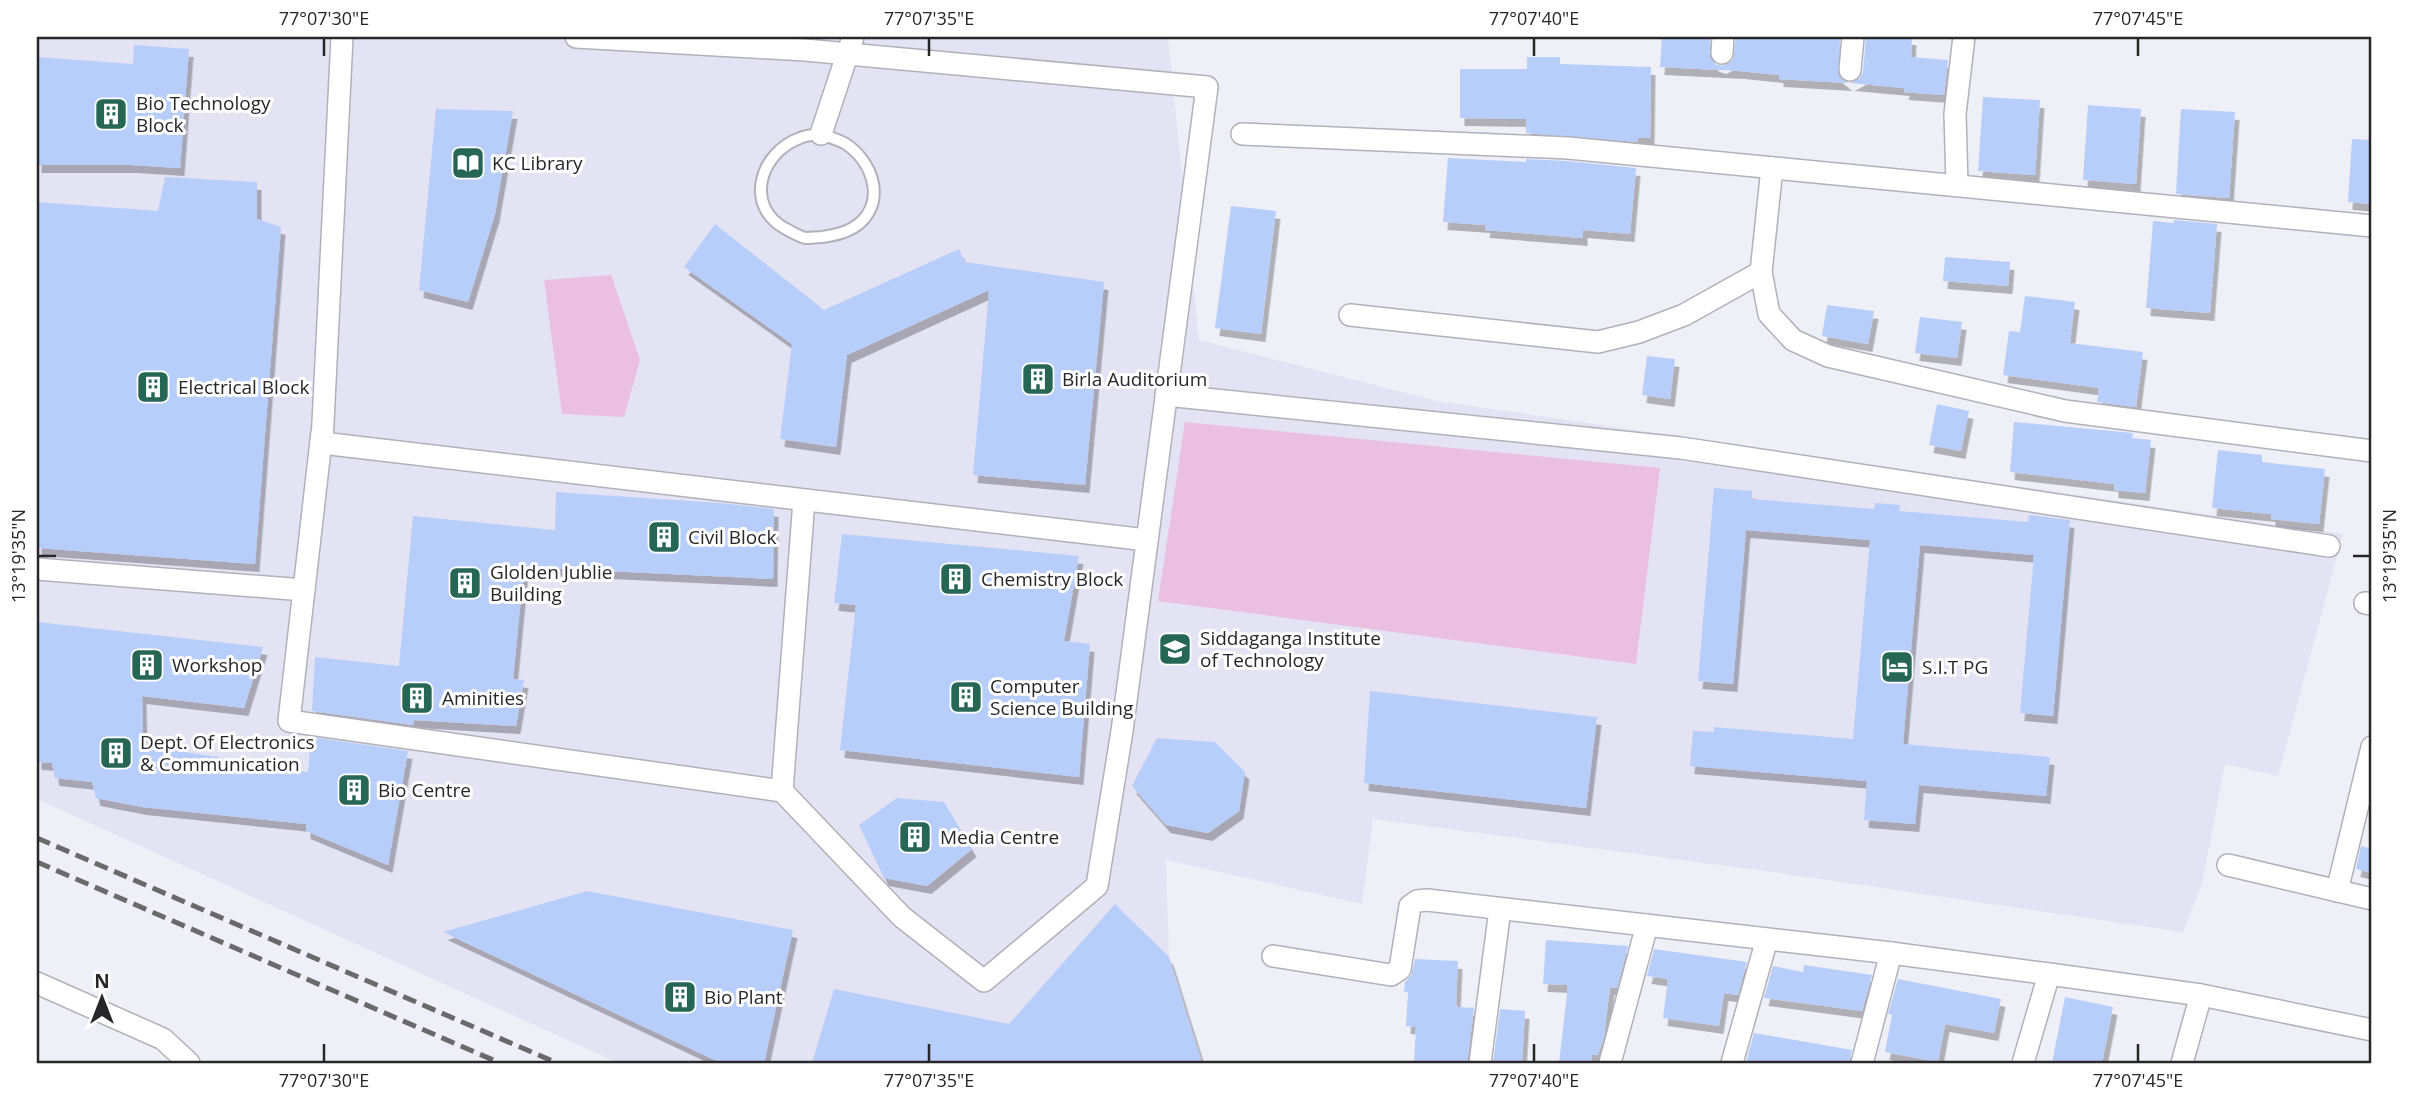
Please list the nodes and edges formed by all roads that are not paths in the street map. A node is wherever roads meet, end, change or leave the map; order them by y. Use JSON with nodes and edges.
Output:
{"nodes":[{"id":1,"x":342,"y":37,"type":"edge"},
{"id":2,"x":576,"y":37,"type":"edge"},
{"id":3,"x":1853,"y":37,"type":"edge"},
{"id":4,"x":1964,"y":37,"type":"edge"},
{"id":5,"x":850,"y":46,"type":"edge"},
{"id":6,"x":1850,"y":70,"type":"dead end"},
{"id":7,"x":821,"y":134,"type":"junction"},
{"id":8,"x":1242,"y":134,"type":"dead end"},
{"id":9,"x":1772,"y":168,"type":"junction"},
{"id":10,"x":1957,"y":185,"type":"junction"},
{"id":11,"x":2372,"y":226,"type":"edge"},
{"id":12,"x":1761,"y":272,"type":"junction"},
{"id":13,"x":1350,"y":315,"type":"dead end"},
{"id":14,"x":1166,"y":395,"type":"junction"},
{"id":15,"x":322,"y":432,"type":"junction"},
{"id":16,"x":2372,"y":451,"type":"edge"},
{"id":17,"x":804,"y":500,"type":"junction"},
{"id":18,"x":1147,"y":540,"type":"junction"},
{"id":19,"x":2329,"y":546,"type":"dead end"},
{"id":20,"x":37,"y":569,"type":"edge"},
{"id":21,"x":304,"y":590,"type":"junction"},
{"id":22,"x":2372,"y":747,"type":"edge"},
{"id":23,"x":782,"y":791,"type":"junction"},
{"id":24,"x":2228,"y":865,"type":"dead end"},
{"id":25,"x":2337,"y":891,"type":"junction"},
{"id":26,"x":2372,"y":899,"type":"edge"},
{"id":27,"x":1500,"y":909,"type":"junction"},
{"id":28,"x":1647,"y":925,"type":"junction"},
{"id":29,"x":1767,"y":939,"type":"junction"},
{"id":30,"x":1891,"y":953,"type":"junction"},
{"id":31,"x":1272,"y":956,"type":"dead end"},
{"id":32,"x":2049,"y":974,"type":"junction"},
{"id":33,"x":37,"y":983,"type":"edge"},
{"id":34,"x":2201,"y":995,"type":"junction"},
{"id":35,"x":2372,"y":1030,"type":"edge"},
{"id":36,"x":189,"y":1063,"type":"edge"},
{"id":37,"x":1480,"y":1063,"type":"edge"},
{"id":38,"x":1610,"y":1063,"type":"edge"},
{"id":39,"x":1732,"y":1063,"type":"edge"},
{"id":40,"x":1862,"y":1063,"type":"edge"},
{"id":41,"x":2023,"y":1063,"type":"edge"},
{"id":42,"x":2182,"y":1063,"type":"edge"}],
"edges":[{"from":1,"to":15,"type":"street"},
{"from":2,"to":5,"type":"street"},
{"from":3,"to":6,"type":"street"},
{"from":4,"to":10,"type":"street"},
{"from":5,"to":7,"type":"street"},
{"from":5,"to":14,"type":"street"},
{"from":7,"to":7,"type":"lane"},
{"from":8,"to":9,"type":"street"},
{"from":9,"to":10,"type":"street"},
{"from":9,"to":12,"type":"street"},
{"from":10,"to":11,"type":"street"},
{"from":12,"to":13,"type":"street"},
{"from":12,"to":16,"type":"street"},
{"from":14,"to":18,"type":"street"},
{"from":14,"to":19,"type":"street"},
{"from":15,"to":17,"type":"street"},
{"from":15,"to":21,"type":"street"},
{"from":17,"to":18,"type":"street"},
{"from":17,"to":23,"type":"street"},
{"from":18,"to":23,"type":"street"},
{"from":20,"to":21,"type":"street"},
{"from":21,"to":23,"type":"street"},
{"from":22,"to":25,"type":"street"},
{"from":24,"to":25,"type":"street"},
{"from":25,"to":26,"type":"street"},
{"from":27,"to":28,"type":"street"},
{"from":27,"to":31,"type":"street"},
{"from":27,"to":37,"type":"street"},
{"from":28,"to":29,"type":"street"},
{"from":28,"to":38,"type":"street"},
{"from":29,"to":30,"type":"street"},
{"from":29,"to":39,"type":"street"},
{"from":30,"to":32,"type":"street"},
{"from":30,"to":40,"type":"street"},
{"from":32,"to":34,"type":"street"},
{"from":32,"to":41,"type":"street"},
{"from":33,"to":36,"type":"street"},
{"from":34,"to":35,"type":"street"},
{"from":34,"to":42,"type":"street"}]}
